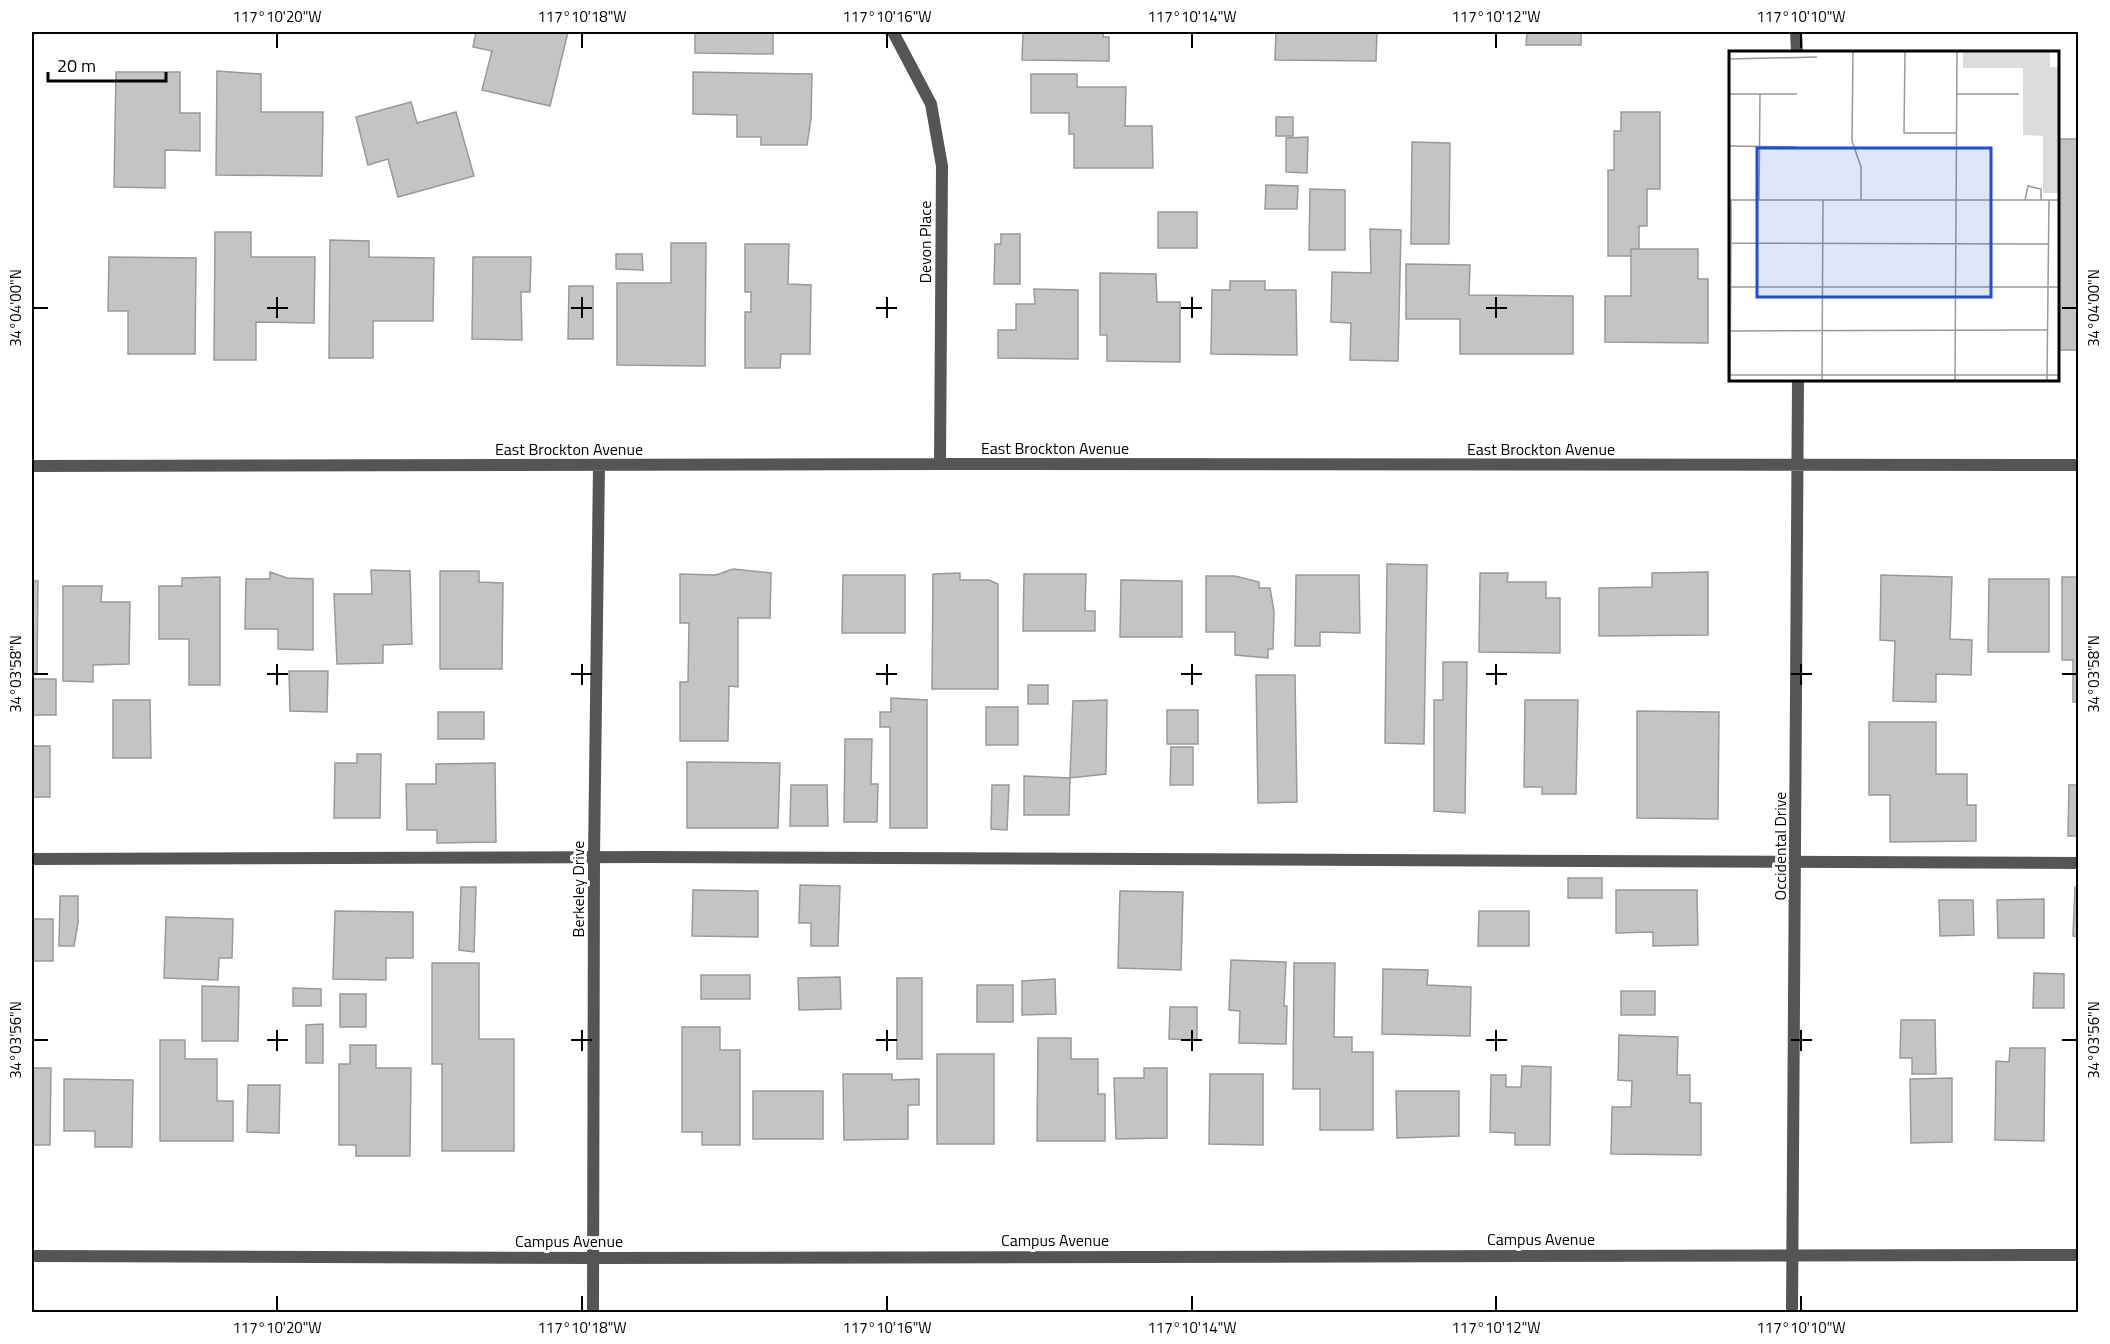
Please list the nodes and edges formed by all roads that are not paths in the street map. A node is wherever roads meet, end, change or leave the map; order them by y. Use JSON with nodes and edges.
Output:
{"nodes":[{"id":1,"x":893,"y":32,"type":"edge"},
{"id":2,"x":1796,"y":32,"type":"edge"},
{"id":3,"x":1797,"y":51,"type":"edge"},
{"id":4,"x":1798,"y":381,"type":"edge"},
{"id":5,"x":940,"y":464,"type":"junction"},
{"id":6,"x":599,"y":465,"type":"junction"},
{"id":7,"x":2079,"y":465,"type":"edge"},
{"id":8,"x":32,"y":466,"type":"edge"},
{"id":9,"x":1799,"y":466,"type":"junction"},
{"id":10,"x":594,"y":857,"type":"junction"},
{"id":11,"x":32,"y":859,"type":"edge"},
{"id":12,"x":1796,"y":862,"type":"junction"},
{"id":13,"x":2079,"y":863,"type":"edge"},
{"id":14,"x":1792,"y":1255,"type":"junction"},
{"id":15,"x":2079,"y":1255,"type":"edge"},
{"id":16,"x":32,"y":1256,"type":"edge"},
{"id":17,"x":594,"y":1258,"type":"junction"},
{"id":18,"x":593,"y":1312,"type":"edge"},
{"id":19,"x":1792,"y":1312,"type":"edge"}],
"edges":[{"from":1,"to":5,"type":"street","name":"Devon Place"},
{"from":2,"to":3,"type":"street"},
{"from":4,"to":9,"type":"street","name":"Occidental Drive"},
{"from":5,"to":6,"type":"street","name":"East Brockton Avenue"},
{"from":5,"to":9,"type":"street","name":"East Brockton Avenue"},
{"from":6,"to":8,"type":"street","name":"East Brockton Avenue"},
{"from":6,"to":10,"type":"street","name":"Berkeley Drive"},
{"from":7,"to":9,"type":"street","name":"East Brockton Avenue"},
{"from":9,"to":12,"type":"street","name":"Occidental Drive"},
{"from":10,"to":11,"type":"street"},
{"from":10,"to":12,"type":"street"},
{"from":10,"to":17,"type":"street","name":"Berkeley Drive"},
{"from":12,"to":13,"type":"street"},
{"from":12,"to":14,"type":"street","name":"Occidental Drive"},
{"from":14,"to":15,"type":"street","name":"Campus Avenue"},
{"from":14,"to":17,"type":"street","name":"Campus Avenue"},
{"from":14,"to":19,"type":"street","name":"Occidental Drive"},
{"from":16,"to":17,"type":"street","name":"Campus Avenue"},
{"from":17,"to":18,"type":"street","name":"Berkeley Drive"}]}
